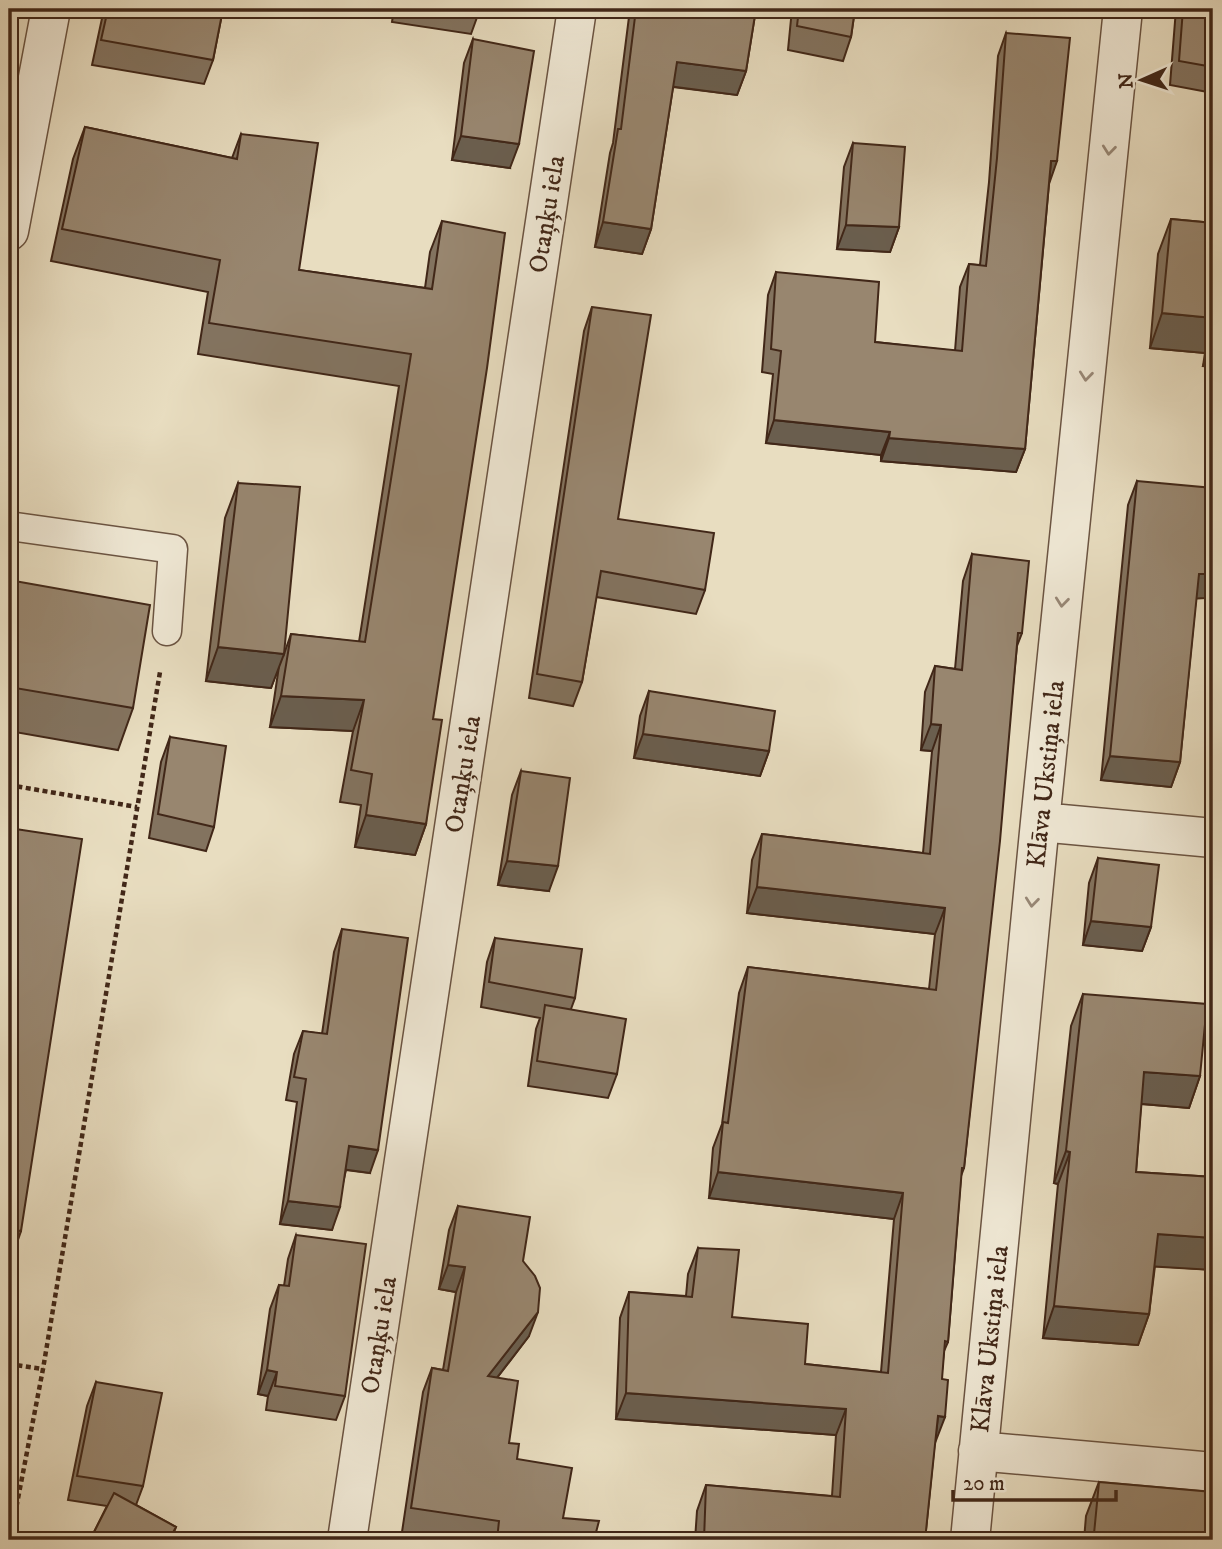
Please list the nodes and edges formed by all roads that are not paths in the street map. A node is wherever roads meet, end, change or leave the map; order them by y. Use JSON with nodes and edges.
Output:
{"nodes":[{"id":1,"x":51,"y":9,"type":"edge"},
{"id":2,"x":577,"y":9,"type":"edge"},
{"id":3,"x":1124,"y":9,"type":"edge"},
{"id":4,"x":9,"y":230,"type":"edge"},
{"id":5,"x":9,"y":526,"type":"edge"},
{"id":6,"x":167,"y":631,"type":"road end"},
{"id":7,"x":1040,"y":822,"type":"junction"},
{"id":8,"x":1213,"y":838,"type":"edge"},
{"id":9,"x":978,"y":1451,"type":"junction"},
{"id":10,"x":1213,"y":1472,"type":"edge"},
{"id":11,"x":347,"y":1540,"type":"edge"},
{"id":12,"x":970,"y":1540,"type":"edge"}],
"edges":[{"from":1,"to":4,"type":"street"},
{"from":2,"to":11,"type":"street","name":"Otaņķu iela"},
{"from":3,"to":7,"type":"street","name":"Klāva Ukstiņa iela","one_way":true},
{"from":5,"to":6,"type":"lane"},
{"from":7,"to":8,"type":"street"},
{"from":7,"to":9,"type":"street","name":"Klāva Ukstiņa iela","one_way":true},
{"from":9,"to":10,"type":"street"},
{"from":9,"to":12,"type":"street","name":"Klāva Ukstiņa iela"}]}
